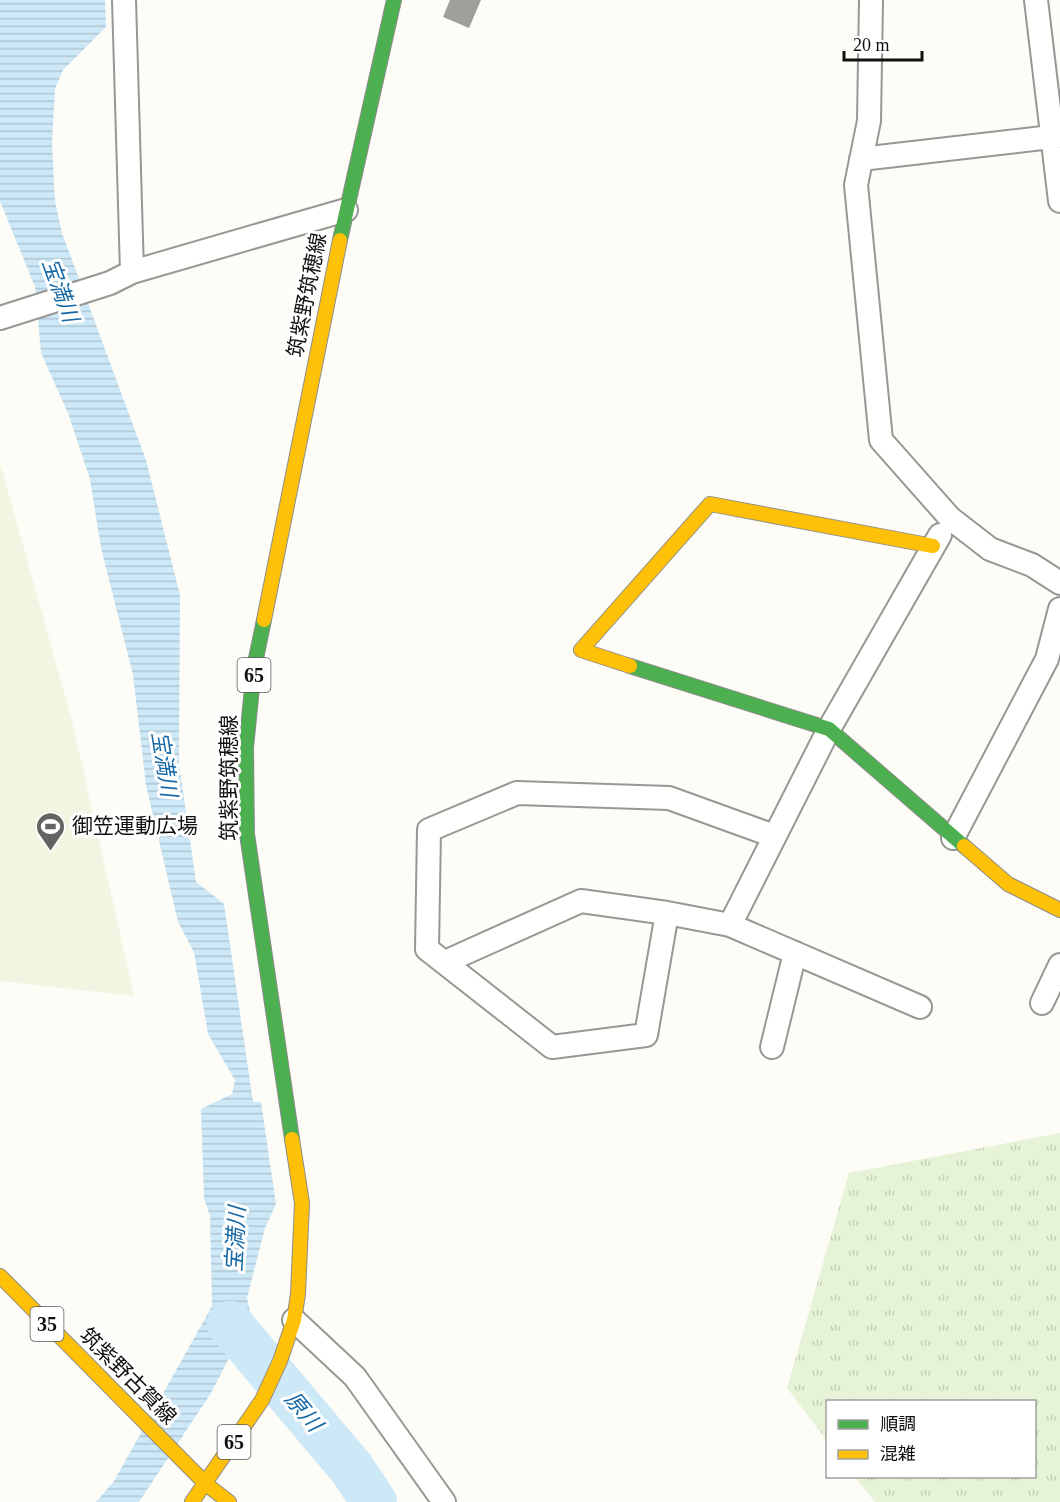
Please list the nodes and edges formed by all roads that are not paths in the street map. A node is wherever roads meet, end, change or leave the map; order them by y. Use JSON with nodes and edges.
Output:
{"nodes":[{"id":1,"x":124,"y":0,"type":"edge"},
{"id":2,"x":394,"y":0,"type":"edge"},
{"id":3,"x":871,"y":0,"type":"edge"},
{"id":4,"x":1036,"y":0,"type":"edge"},
{"id":5,"x":1056,"y":136,"type":"edge"},
{"id":6,"x":861,"y":159,"type":"junction"},
{"id":7,"x":1060,"y":201,"type":"edge"},
{"id":8,"x":346,"y":210,"type":"junction"},
{"id":9,"x":132,"y":272,"type":"junction"},
{"id":10,"x":0,"y":318,"type":"edge"},
{"id":11,"x":950,"y":518,"type":"junction"},
{"id":12,"x":933,"y":546,"type":"junction"},
{"id":13,"x":1060,"y":583,"type":"edge"},
{"id":14,"x":1060,"y":609,"type":"edge"},
{"id":15,"x":829,"y":729,"type":"junction"},
{"id":16,"x":774,"y":836,"type":"junction"},
{"id":17,"x":953,"y":838,"type":"junction"},
{"id":18,"x":1060,"y":910,"type":"edge"},
{"id":19,"x":667,"y":913,"type":"junction"},
{"id":20,"x":729,"y":925,"type":"junction"},
{"id":21,"x":795,"y":953,"type":"junction"},
{"id":22,"x":445,"y":962,"type":"junction"},
{"id":23,"x":1060,"y":965,"type":"edge"},
{"id":24,"x":1042,"y":1003,"type":"dead end"},
{"id":25,"x":920,"y":1007,"type":"dead end"},
{"id":26,"x":772,"y":1047,"type":"dead end"},
{"id":27,"x":0,"y":1276,"type":"edge"},
{"id":28,"x":294,"y":1320,"type":"junction"},
{"id":29,"x":206,"y":1484,"type":"junction"},
{"id":30,"x":192,"y":1502,"type":"edge"},
{"id":31,"x":229,"y":1502,"type":"edge"},
{"id":32,"x":444,"y":1502,"type":"edge"}],
"edges":[{"from":1,"to":9,"type":"street"},
{"from":2,"to":8,"type":"main road","name":"筑紫野筑穂線","number":"65"},
{"from":3,"to":6,"type":"street"},
{"from":4,"to":5,"type":"street"},
{"from":5,"to":6,"type":"street"},
{"from":5,"to":7,"type":"street"},
{"from":6,"to":11,"type":"street"},
{"from":8,"to":9,"type":"street"},
{"from":8,"to":28,"type":"main road","name":"筑紫野筑穂線","number":"65"},
{"from":9,"to":10,"type":"street"},
{"from":11,"to":12,"type":"street"},
{"from":11,"to":13,"type":"street"},
{"from":12,"to":15,"type":"street"},
{"from":12,"to":15,"type":"main road"},
{"from":14,"to":17,"type":"street"},
{"from":15,"to":16,"type":"street"},
{"from":15,"to":17,"type":"main road"},
{"from":16,"to":20,"type":"street"},
{"from":16,"to":22,"type":"street"},
{"from":17,"to":18,"type":"main road"},
{"from":19,"to":20,"type":"street"},
{"from":19,"to":22,"type":"street"},
{"from":19,"to":22,"type":"street"},
{"from":20,"to":21,"type":"street"},
{"from":21,"to":25,"type":"street"},
{"from":21,"to":26,"type":"street"},
{"from":23,"to":24,"type":"street"},
{"from":27,"to":29,"type":"main road","name":"筑紫野古賀線","number":"35"},
{"from":28,"to":29,"type":"main road","name":"筑紫野筑穂線","number":"65"},
{"from":28,"to":32,"type":"street"},
{"from":29,"to":30,"type":"main road","name":"筑紫野筑穂線","number":"65"},
{"from":29,"to":31,"type":"main road","name":"筑紫野古賀線","number":"35"}]}
